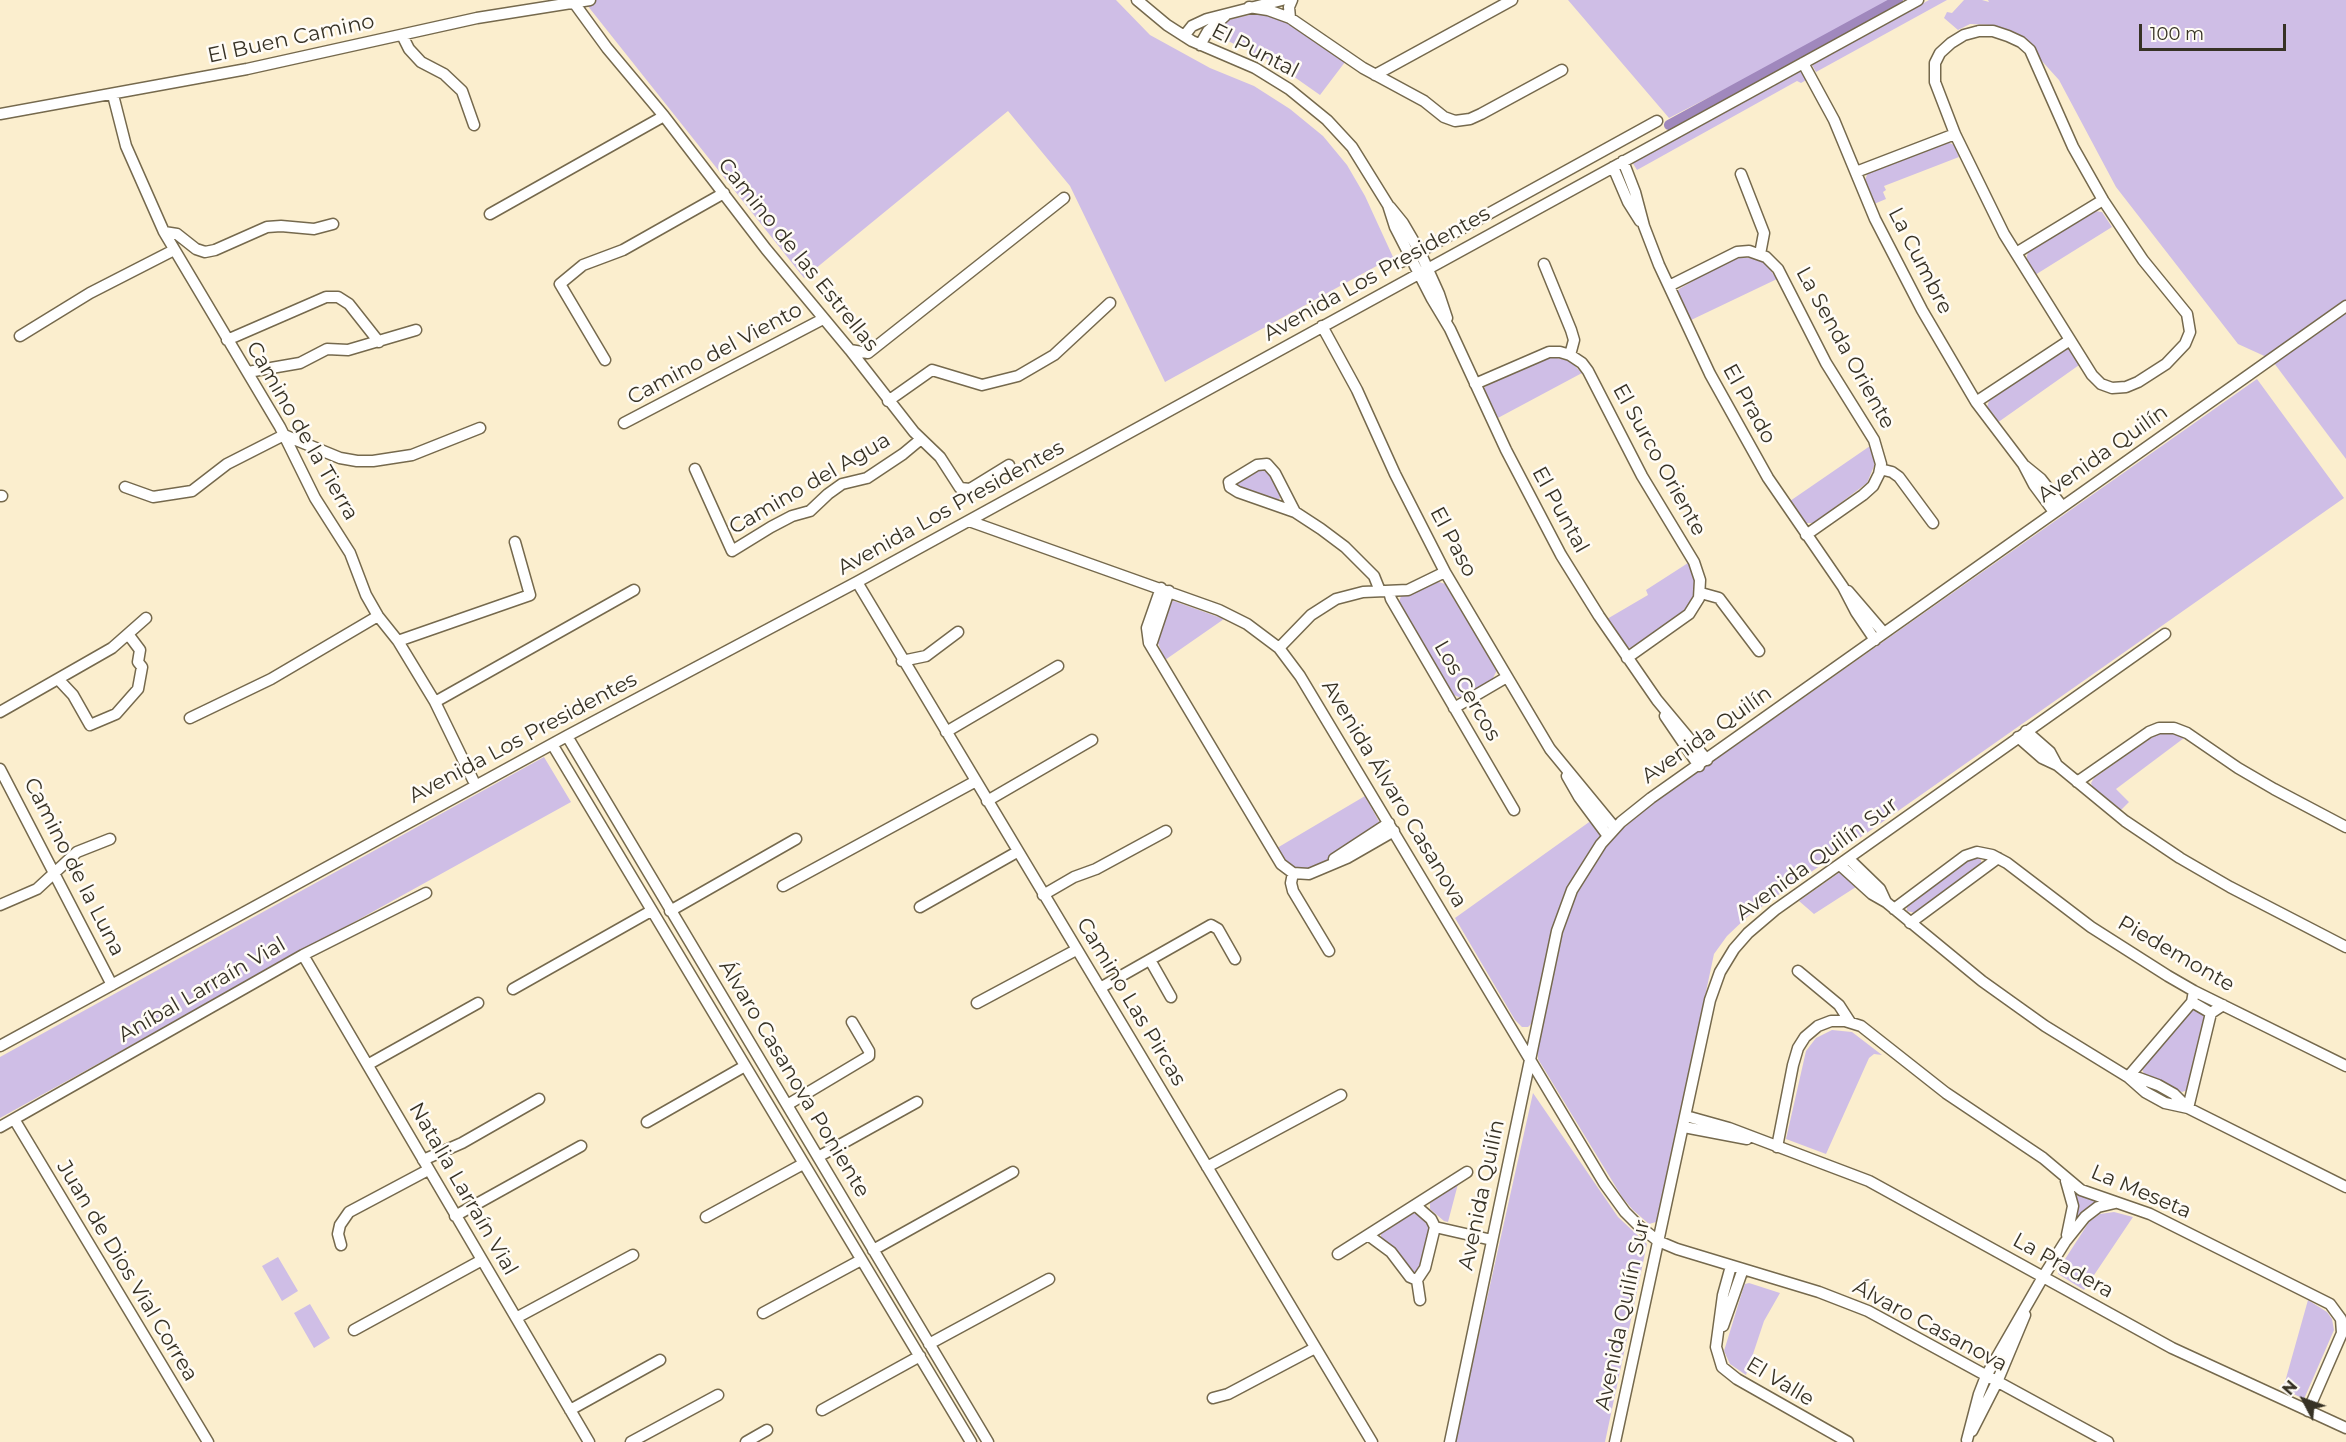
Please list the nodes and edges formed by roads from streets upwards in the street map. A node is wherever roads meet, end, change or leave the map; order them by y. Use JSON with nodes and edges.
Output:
{"nodes":[{"id":1,"x":590,"y":0,"type":"edge"},
{"id":2,"x":1137,"y":0,"type":"edge"},
{"id":3,"x":1282,"y":0,"type":"edge"},
{"id":4,"x":1292,"y":0,"type":"edge"},
{"id":5,"x":1512,"y":0,"type":"edge"},
{"id":6,"x":1918,"y":0,"type":"edge"},
{"id":7,"x":574,"y":2,"type":"edge"},
{"id":8,"x":1249,"y":7,"type":"junction"},
{"id":9,"x":1229,"y":13,"type":"junction"},
{"id":10,"x":1290,"y":18,"type":"junction"},
{"id":11,"x":402,"y":35,"type":"junction"},
{"id":12,"x":1184,"y":36,"type":"junction"},
{"id":13,"x":1200,"y":45,"type":"junction"},
{"id":14,"x":1803,"y":63,"type":"junction"},
{"id":15,"x":1562,"y":70,"type":"dead end"},
{"id":16,"x":1375,"y":75,"type":"junction"},
{"id":17,"x":113,"y":95,"type":"junction"},
{"id":18,"x":0,"y":114,"type":"edge"},
{"id":19,"x":664,"y":116,"type":"junction"},
{"id":20,"x":1657,"y":121,"type":"dead end"},
{"id":21,"x":474,"y":125,"type":"dead end"},
{"id":22,"x":1955,"y":134,"type":"junction"},
{"id":23,"x":1618,"y":164,"type":"junction"},
{"id":24,"x":1856,"y":172,"type":"junction"},
{"id":25,"x":1741,"y":174,"type":"dead end"},
{"id":26,"x":724,"y":193,"type":"junction"},
{"id":27,"x":1064,"y":198,"type":"dead end"},
{"id":28,"x":2103,"y":200,"type":"junction"},
{"id":29,"x":490,"y":214,"type":"dead end"},
{"id":30,"x":333,"y":224,"type":"dead end"},
{"id":31,"x":164,"y":232,"type":"junction"},
{"id":32,"x":174,"y":250,"type":"junction"},
{"id":33,"x":2016,"y":253,"type":"junction"},
{"id":34,"x":1760,"y":254,"type":"junction"},
{"id":35,"x":1410,"y":257,"type":"junction"},
{"id":36,"x":1544,"y":264,"type":"dead end"},
{"id":37,"x":1423,"y":271,"type":"junction"},
{"id":38,"x":1669,"y":286,"type":"junction"},
{"id":39,"x":1110,"y":303,"type":"dead end"},
{"id":40,"x":2346,"y":306,"type":"edge"},
{"id":41,"x":823,"y":319,"type":"junction"},
{"id":42,"x":1322,"y":326,"type":"junction"},
{"id":43,"x":416,"y":330,"type":"dead end"},
{"id":44,"x":20,"y":336,"type":"dead end"},
{"id":45,"x":227,"y":340,"type":"junction"},
{"id":46,"x":2070,"y":340,"type":"junction"},
{"id":47,"x":379,"y":342,"type":"junction"},
{"id":48,"x":850,"y":350,"type":"junction"},
{"id":49,"x":1570,"y":355,"type":"junction"},
{"id":50,"x":605,"y":360,"type":"dead end"},
{"id":51,"x":248,"y":372,"type":"junction"},
{"id":52,"x":1475,"y":384,"type":"junction"},
{"id":53,"x":888,"y":400,"type":"junction"},
{"id":54,"x":1976,"y":402,"type":"junction"},
{"id":55,"x":624,"y":423,"type":"dead end"},
{"id":56,"x":480,"y":428,"type":"dead end"},
{"id":57,"x":284,"y":435,"type":"junction"},
{"id":58,"x":921,"y":439,"type":"junction"},
{"id":59,"x":1009,"y":465,"type":"dead end"},
{"id":60,"x":695,"y":469,"type":"dead end"},
{"id":61,"x":1880,"y":469,"type":"junction"},
{"id":62,"x":125,"y":487,"type":"dead end"},
{"id":63,"x":2058,"y":509,"type":"junction"},
{"id":64,"x":1295,"y":512,"type":"junction"},
{"id":65,"x":969,"y":520,"type":"junction"},
{"id":66,"x":1933,"y":523,"type":"dead end"},
{"id":67,"x":1806,"y":535,"type":"junction"},
{"id":68,"x":515,"y":542,"type":"dead end"},
{"id":69,"x":1445,"y":572,"type":"junction"},
{"id":70,"x":856,"y":582,"type":"junction"},
{"id":71,"x":634,"y":590,"type":"dead end"},
{"id":72,"x":1165,"y":590,"type":"junction"},
{"id":73,"x":1384,"y":591,"type":"junction"},
{"id":74,"x":1701,"y":592,"type":"junction"},
{"id":75,"x":378,"y":615,"type":"junction"},
{"id":76,"x":146,"y":618,"type":"dead end"},
{"id":77,"x":958,"y":632,"type":"dead end"},
{"id":78,"x":128,"y":634,"type":"junction"},
{"id":79,"x":2165,"y":634,"type":"dead end"},
{"id":80,"x":1880,"y":637,"type":"junction"},
{"id":81,"x":398,"y":641,"type":"junction"},
{"id":82,"x":1279,"y":648,"type":"junction"},
{"id":83,"x":1759,"y":651,"type":"dead end"},
{"id":84,"x":1628,"y":658,"type":"junction"},
{"id":85,"x":903,"y":661,"type":"junction"},
{"id":86,"x":1058,"y":666,"type":"dead end"},
{"id":87,"x":1507,"y":676,"type":"junction"},
{"id":88,"x":58,"y":679,"type":"junction"},
{"id":89,"x":435,"y":702,"type":"junction"},
{"id":90,"x":1454,"y":708,"type":"junction"},
{"id":91,"x":0,"y":712,"type":"edge"},
{"id":92,"x":190,"y":718,"type":"dead end"},
{"id":93,"x":945,"y":732,"type":"junction"},
{"id":94,"x":2022,"y":734,"type":"junction"},
{"id":95,"x":567,"y":736,"type":"junction"},
{"id":96,"x":1092,"y":740,"type":"dead end"},
{"id":97,"x":552,"y":744,"type":"junction"},
{"id":98,"x":1703,"y":763,"type":"junction"},
{"id":99,"x":0,"y":769,"type":"edge"},
{"id":100,"x":472,"y":780,"type":"dead end"},
{"id":101,"x":976,"y":781,"type":"junction"},
{"id":102,"x":2077,"y":782,"type":"junction"},
{"id":103,"x":987,"y":801,"type":"junction"},
{"id":104,"x":1514,"y":810,"type":"dead end"},
{"id":105,"x":2346,"y":826,"type":"edge"},
{"id":106,"x":1391,"y":827,"type":"junction"},
{"id":107,"x":1166,"y":831,"type":"dead end"},
{"id":108,"x":1612,"y":832,"type":"junction"},
{"id":109,"x":110,"y":839,"type":"dead end"},
{"id":110,"x":796,"y":839,"type":"dead end"},
{"id":111,"x":1017,"y":852,"type":"junction"},
{"id":112,"x":1998,"y":858,"type":"junction"},
{"id":113,"x":1845,"y":862,"type":"junction"},
{"id":114,"x":1293,"y":873,"type":"junction"},
{"id":115,"x":648,"y":874,"type":"junction"},
{"id":116,"x":53,"y":875,"type":"junction"},
{"id":117,"x":634,"y":882,"type":"junction"},
{"id":118,"x":783,"y":886,"type":"dead end"},
{"id":119,"x":426,"y":893,"type":"dead end"},
{"id":120,"x":1043,"y":895,"type":"junction"},
{"id":121,"x":1890,"y":905,"type":"junction"},
{"id":122,"x":0,"y":906,"type":"edge"},
{"id":123,"x":920,"y":907,"type":"dead end"},
{"id":124,"x":651,"y":911,"type":"junction"},
{"id":125,"x":670,"y":911,"type":"junction"},
{"id":126,"x":1910,"y":923,"type":"junction"},
{"id":127,"x":2346,"y":946,"type":"edge"},
{"id":128,"x":1076,"y":950,"type":"junction"},
{"id":129,"x":1329,"y":951,"type":"dead end"},
{"id":130,"x":303,"y":955,"type":"junction"},
{"id":131,"x":1235,"y":959,"type":"dead end"},
{"id":132,"x":1150,"y":960,"type":"junction"},
{"id":133,"x":1798,"y":971,"type":"dead end"},
{"id":134,"x":112,"y":984,"type":"junction"},
{"id":135,"x":1100,"y":988,"type":"junction"},
{"id":136,"x":513,"y":989,"type":"dead end"},
{"id":137,"x":1171,"y":997,"type":"dead end"},
{"id":138,"x":2193,"y":997,"type":"junction"},
{"id":139,"x":1832,"y":999,"type":"junction"},
{"id":140,"x":478,"y":1003,"type":"dead end"},
{"id":141,"x":977,"y":1003,"type":"dead end"},
{"id":142,"x":2223,"y":1005,"type":"junction"},
{"id":143,"x":2211,"y":1013,"type":"junction"},
{"id":144,"x":852,"y":1022,"type":"dead end"},
{"id":145,"x":1831,"y":1022,"type":"junction"},
{"id":146,"x":1850,"y":1022,"type":"junction"},
{"id":147,"x":0,"y":1046,"type":"edge"},
{"id":148,"x":1530,"y":1062,"type":"junction"},
{"id":149,"x":369,"y":1064,"type":"junction"},
{"id":150,"x":745,"y":1066,"type":"junction"},
{"id":151,"x":2346,"y":1066,"type":"edge"},
{"id":152,"x":2128,"y":1077,"type":"junction"},
{"id":153,"x":1341,"y":1095,"type":"dead end"},
{"id":154,"x":539,"y":1099,"type":"dead end"},
{"id":155,"x":917,"y":1102,"type":"dead end"},
{"id":156,"x":787,"y":1105,"type":"junction"},
{"id":157,"x":2188,"y":1108,"type":"junction"},
{"id":158,"x":14,"y":1119,"type":"junction"},
{"id":159,"x":647,"y":1122,"type":"dead end"},
{"id":160,"x":1685,"y":1122,"type":"junction"},
{"id":161,"x":0,"y":1127,"type":"edge"},
{"id":162,"x":581,"y":1146,"type":"dead end"},
{"id":163,"x":1777,"y":1147,"type":"junction"},
{"id":164,"x":818,"y":1157,"type":"junction"},
{"id":165,"x":803,"y":1164,"type":"junction"},
{"id":166,"x":426,"y":1165,"type":"junction"},
{"id":167,"x":1207,"y":1167,"type":"junction"},
{"id":168,"x":1013,"y":1172,"type":"dead end"},
{"id":169,"x":1467,"y":1172,"type":"dead end"},
{"id":170,"x":2065,"y":1178,"type":"junction"},
{"id":171,"x":2346,"y":1187,"type":"edge"},
{"id":172,"x":844,"y":1201,"type":"junction"},
{"id":173,"x":2118,"y":1203,"type":"junction"},
{"id":174,"x":1415,"y":1205,"type":"junction"},
{"id":175,"x":831,"y":1209,"type":"junction"},
{"id":176,"x":455,"y":1216,"type":"junction"},
{"id":177,"x":706,"y":1217,"type":"dead end"},
{"id":178,"x":1435,"y":1227,"type":"junction"},
{"id":179,"x":1368,"y":1235,"type":"junction"},
{"id":180,"x":1492,"y":1240,"type":"junction"},
{"id":181,"x":1658,"y":1241,"type":"junction"},
{"id":182,"x":2065,"y":1242,"type":"junction"},
{"id":183,"x":341,"y":1245,"type":"dead end"},
{"id":184,"x":873,"y":1250,"type":"junction"},
{"id":185,"x":1338,"y":1254,"type":"dead end"},
{"id":186,"x":633,"y":1255,"type":"dead end"},
{"id":187,"x":482,"y":1260,"type":"junction"},
{"id":188,"x":861,"y":1260,"type":"junction"},
{"id":189,"x":1731,"y":1266,"type":"junction"},
{"id":190,"x":1743,"y":1269,"type":"junction"},
{"id":191,"x":2043,"y":1277,"type":"junction"},
{"id":192,"x":1049,"y":1279,"type":"dead end"},
{"id":193,"x":1417,"y":1280,"type":"junction"},
{"id":194,"x":1420,"y":1300,"type":"dead end"},
{"id":195,"x":2028,"y":1304,"type":"junction"},
{"id":196,"x":762,"y":1314,"type":"dead end"},
{"id":197,"x":2343,"y":1317,"type":"edge"},
{"id":198,"x":516,"y":1318,"type":"junction"},
{"id":199,"x":354,"y":1330,"type":"dead end"},
{"id":200,"x":1718,"y":1337,"type":"junction"},
{"id":201,"x":929,"y":1344,"type":"junction"},
{"id":202,"x":1315,"y":1348,"type":"junction"},
{"id":203,"x":920,"y":1356,"type":"junction"},
{"id":204,"x":660,"y":1360,"type":"dead end"},
{"id":205,"x":1986,"y":1376,"type":"junction"},
{"id":206,"x":1997,"y":1382,"type":"junction"},
{"id":207,"x":718,"y":1395,"type":"dead end"},
{"id":208,"x":1213,"y":1398,"type":"dead end"},
{"id":209,"x":570,"y":1410,"type":"junction"},
{"id":210,"x":822,"y":1410,"type":"dead end"},
{"id":211,"x":2308,"y":1411,"type":"junction"},
{"id":212,"x":2346,"y":1428,"type":"edge"},
{"id":213,"x":767,"y":1430,"type":"dead end"},
{"id":214,"x":1967,"y":1441,"type":"edge"},
{"id":215,"x":208,"y":1442,"type":"edge"},
{"id":216,"x":589,"y":1442,"type":"edge"},
{"id":217,"x":631,"y":1442,"type":"edge"},
{"id":218,"x":746,"y":1442,"type":"edge"},
{"id":219,"x":971,"y":1442,"type":"edge"},
{"id":220,"x":988,"y":1442,"type":"edge"},
{"id":221,"x":1372,"y":1442,"type":"edge"},
{"id":222,"x":1450,"y":1442,"type":"edge"},
{"id":223,"x":1615,"y":1442,"type":"edge"},
{"id":224,"x":1848,"y":1442,"type":"edge"},
{"id":225,"x":2108,"y":1442,"type":"edge"}],
"edges":[{"from":1,"to":7,"type":"street","name":"El Buen Camino"},
{"from":2,"to":12,"type":"street","name":"El Puntal"},
{"from":3,"to":8,"type":"street"},
{"from":4,"to":10,"type":"street"},
{"from":5,"to":16,"type":"street"},
{"from":6,"to":14,"type":"street","name":"Avenida Los Presidentes"},
{"from":7,"to":11,"type":"street","name":"El Buen Camino"},
{"from":7,"to":19,"type":"street","name":"Camino de las Estrellas"},
{"from":8,"to":9,"type":"street"},
{"from":8,"to":10,"type":"street"},
{"from":9,"to":12,"type":"street"},
{"from":9,"to":13,"type":"street"},
{"from":10,"to":16,"type":"street"},
{"from":11,"to":17,"type":"street","name":"El Buen Camino"},
{"from":11,"to":21,"type":"street"},
{"from":12,"to":13,"type":"street","name":"El Puntal"},
{"from":13,"to":35,"type":"street","name":"El Puntal"},
{"from":14,"to":23,"type":"street","name":"Avenida Los Presidentes"},
{"from":14,"to":24,"type":"street","name":"La Cumbre"},
{"from":15,"to":16,"type":"street"},
{"from":17,"to":18,"type":"street","name":"El Buen Camino"},
{"from":17,"to":31,"type":"street","name":"Camino de la Tierra"},
{"from":19,"to":26,"type":"street","name":"Camino de las Estrellas"},
{"from":19,"to":29,"type":"street"},
{"from":20,"to":35,"type":"street","name":"Avenida Los Presidentes"},
{"from":22,"to":24,"type":"street"},
{"from":22,"to":28,"type":"street"},
{"from":22,"to":33,"type":"street"},
{"from":23,"to":37,"type":"street","name":"Avenida Los Presidentes"},
{"from":23,"to":38,"type":"street","name":"El Prado"},
{"from":24,"to":54,"type":"street","name":"La Cumbre"},
{"from":25,"to":34,"type":"street"},
{"from":26,"to":41,"type":"street","name":"Camino de las Estrellas"},
{"from":26,"to":50,"type":"street"},
{"from":27,"to":48,"type":"street"},
{"from":28,"to":33,"type":"street"},
{"from":28,"to":46,"type":"street"},
{"from":30,"to":31,"type":"street"},
{"from":31,"to":32,"type":"street","name":"Camino de la Tierra"},
{"from":32,"to":44,"type":"street"},
{"from":32,"to":45,"type":"street","name":"Camino de la Tierra"},
{"from":33,"to":46,"type":"street"},
{"from":34,"to":38,"type":"street"},
{"from":34,"to":61,"type":"street","name":"La Senda Oriente"},
{"from":35,"to":37,"type":"street","name":"El Puntal"},
{"from":36,"to":49,"type":"street"},
{"from":37,"to":42,"type":"street","name":"Avenida Los Presidentes"},
{"from":37,"to":52,"type":"street","name":"El Puntal"},
{"from":38,"to":67,"type":"street","name":"El Prado"},
{"from":39,"to":53,"type":"street"},
{"from":40,"to":63,"type":"street","name":"Avenida Quilín"},
{"from":41,"to":48,"type":"street","name":"Camino de las Estrellas"},
{"from":41,"to":55,"type":"street","name":"Camino del Viento"},
{"from":42,"to":65,"type":"street","name":"Avenida Los Presidentes"},
{"from":42,"to":69,"type":"street","name":"El Paso"},
{"from":43,"to":47,"type":"street"},
{"from":45,"to":47,"type":"street"},
{"from":45,"to":51,"type":"street","name":"Camino de la Tierra"},
{"from":46,"to":54,"type":"street"},
{"from":47,"to":51,"type":"street"},
{"from":48,"to":53,"type":"street","name":"Camino de las Estrellas"},
{"from":49,"to":52,"type":"street"},
{"from":49,"to":74,"type":"street","name":"El Surco Oriente"},
{"from":51,"to":57,"type":"street","name":"Camino de la Tierra"},
{"from":52,"to":84,"type":"street","name":"El Puntal"},
{"from":53,"to":58,"type":"street","name":"Camino de las Estrellas"},
{"from":54,"to":63,"type":"street","name":"La Cumbre"},
{"from":56,"to":57,"type":"street"},
{"from":57,"to":62,"type":"street"},
{"from":57,"to":75,"type":"street","name":"Camino de la Tierra"},
{"from":58,"to":59,"type":"street","name":"Camino de las Estrellas"},
{"from":58,"to":60,"type":"street","name":"Camino del Agua"},
{"from":61,"to":66,"type":"street"},
{"from":61,"to":67,"type":"street"},
{"from":63,"to":80,"type":"street","name":"Avenida Quilín"},
{"from":64,"to":64,"type":"street","name":"Los Cercos"},
{"from":64,"to":73,"type":"street","name":"Los Cercos"},
{"from":65,"to":70,"type":"street","name":"Avenida Los Presidentes"},
{"from":65,"to":72,"type":"street","name":"Avenida Álvaro Casanova"},
{"from":67,"to":80,"type":"street","name":"El Prado"},
{"from":68,"to":81,"type":"street"},
{"from":69,"to":73,"type":"street"},
{"from":69,"to":87,"type":"street","name":"El Paso"},
{"from":70,"to":85,"type":"street","name":"Camino Las Pircas"},
{"from":70,"to":95,"type":"street","name":"Avenida Los Presidentes"},
{"from":71,"to":89,"type":"street"},
{"from":72,"to":82,"type":"street","name":"Avenida Álvaro Casanova"},
{"from":72,"to":114,"type":"street"},
{"from":73,"to":82,"type":"street"},
{"from":73,"to":90,"type":"street","name":"Los Cercos"},
{"from":74,"to":83,"type":"street"},
{"from":74,"to":84,"type":"street"},
{"from":75,"to":81,"type":"street","name":"Camino de la Tierra"},
{"from":75,"to":92,"type":"street"},
{"from":76,"to":78,"type":"street"},
{"from":77,"to":85,"type":"street"},
{"from":78,"to":88,"type":"street"},
{"from":78,"to":88,"type":"street"},
{"from":79,"to":94,"type":"street","name":"Avenida Quilín Sur"},
{"from":80,"to":98,"type":"street","name":"Avenida Quilín"},
{"from":81,"to":89,"type":"street","name":"Camino de la Tierra"},
{"from":82,"to":106,"type":"street","name":"Avenida Álvaro Casanova"},
{"from":84,"to":98,"type":"street","name":"El Puntal"},
{"from":85,"to":93,"type":"street","name":"Camino Las Pircas"},
{"from":86,"to":93,"type":"street"},
{"from":87,"to":90,"type":"street"},
{"from":87,"to":108,"type":"street","name":"El Paso"},
{"from":88,"to":91,"type":"street"},
{"from":89,"to":100,"type":"street","name":"Camino de la Tierra"},
{"from":90,"to":104,"type":"street","name":"Los Cercos"},
{"from":93,"to":101,"type":"street","name":"Camino Las Pircas"},
{"from":94,"to":102,"type":"street"},
{"from":94,"to":113,"type":"street","name":"Avenida Quilín Sur"},
{"from":95,"to":97,"type":"street","name":"Avenida Los Presidentes"},
{"from":95,"to":115,"type":"street","name":"Álvaro Casanova Poniente"},
{"from":96,"to":103,"type":"street"},
{"from":97,"to":117,"type":"street","name":"Álvaro Casanova Poniente"},
{"from":97,"to":134,"type":"street","name":"Avenida Los Presidentes"},
{"from":98,"to":108,"type":"street","name":"Avenida Quilín"},
{"from":99,"to":116,"type":"street","name":"Camino de la Luna"},
{"from":101,"to":103,"type":"street","name":"Camino Las Pircas"},
{"from":101,"to":118,"type":"street"},
{"from":102,"to":105,"type":"street"},
{"from":102,"to":127,"type":"street"},
{"from":103,"to":111,"type":"street","name":"Camino Las Pircas"},
{"from":106,"to":114,"type":"street"},
{"from":106,"to":148,"type":"street","name":"Avenida Álvaro Casanova"},
{"from":107,"to":120,"type":"street"},
{"from":108,"to":148,"type":"street","name":"Avenida Quilín"},
{"from":109,"to":116,"type":"street"},
{"from":110,"to":125,"type":"street"},
{"from":111,"to":120,"type":"street","name":"Camino Las Pircas"},
{"from":111,"to":123,"type":"street"},
{"from":112,"to":121,"type":"street"},
{"from":112,"to":126,"type":"street"},
{"from":112,"to":138,"type":"street","name":"Piedemonte"},
{"from":113,"to":121,"type":"street"},
{"from":113,"to":160,"type":"street","name":"Avenida Quilín Sur"},
{"from":114,"to":129,"type":"street"},
{"from":115,"to":117,"type":"street"},
{"from":115,"to":125,"type":"street","name":"Álvaro Casanova Poniente"},
{"from":116,"to":122,"type":"street"},
{"from":116,"to":134,"type":"street","name":"Camino de la Luna"},
{"from":117,"to":124,"type":"street","name":"Álvaro Casanova Poniente"},
{"from":119,"to":130,"type":"street","name":"Aníbal Larraín Vial"},
{"from":120,"to":128,"type":"street","name":"Camino Las Pircas"},
{"from":121,"to":126,"type":"street"},
{"from":124,"to":136,"type":"street"},
{"from":124,"to":150,"type":"street","name":"Álvaro Casanova Poniente"},
{"from":125,"to":156,"type":"street","name":"Álvaro Casanova Poniente"},
{"from":126,"to":152,"type":"street"},
{"from":128,"to":135,"type":"street","name":"Camino Las Pircas"},
{"from":128,"to":141,"type":"street"},
{"from":130,"to":149,"type":"street","name":"Natalia Larraín Vial"},
{"from":130,"to":158,"type":"street","name":"Aníbal Larraín Vial"},
{"from":131,"to":132,"type":"street"},
{"from":132,"to":135,"type":"street"},
{"from":132,"to":137,"type":"street"},
{"from":133,"to":139,"type":"street","name":"La Meseta"},
{"from":134,"to":147,"type":"street","name":"Avenida Los Presidentes"},
{"from":135,"to":167,"type":"street","name":"Camino Las Pircas"},
{"from":138,"to":142,"type":"street","name":"Piedemonte"},
{"from":138,"to":143,"type":"street"},
{"from":138,"to":152,"type":"street"},
{"from":139,"to":145,"type":"street"},
{"from":139,"to":146,"type":"street","name":"La Meseta"},
{"from":140,"to":149,"type":"street"},
{"from":142,"to":143,"type":"street"},
{"from":142,"to":151,"type":"street","name":"Piedemonte"},
{"from":143,"to":157,"type":"street"},
{"from":144,"to":156,"type":"street"},
{"from":145,"to":146,"type":"street"},
{"from":145,"to":163,"type":"street"},
{"from":146,"to":170,"type":"street","name":"La Meseta"},
{"from":148,"to":180,"type":"street","name":"Avenida Quilín"},
{"from":148,"to":181,"type":"street","name":"Avenida Álvaro Casanova"},
{"from":149,"to":166,"type":"street","name":"Natalia Larraín Vial"},
{"from":150,"to":159,"type":"street"},
{"from":150,"to":165,"type":"street","name":"Álvaro Casanova Poniente"},
{"from":152,"to":157,"type":"street"},
{"from":153,"to":167,"type":"street"},
{"from":154,"to":166,"type":"street"},
{"from":155,"to":164,"type":"street"},
{"from":156,"to":164,"type":"street","name":"Álvaro Casanova Poniente"},
{"from":157,"to":171,"type":"street"},
{"from":158,"to":161,"type":"street","name":"Aníbal Larraín Vial"},
{"from":158,"to":215,"type":"street","name":"Juan de Dios Vial Correa"},
{"from":160,"to":163,"type":"street","name":"La Pradera"},
{"from":160,"to":181,"type":"street","name":"Avenida Quilín Sur"},
{"from":162,"to":176,"type":"street"},
{"from":163,"to":191,"type":"street","name":"La Pradera"},
{"from":164,"to":172,"type":"street","name":"Álvaro Casanova Poniente"},
{"from":165,"to":175,"type":"street","name":"Álvaro Casanova Poniente"},
{"from":165,"to":177,"type":"street"},
{"from":166,"to":176,"type":"street","name":"Natalia Larraín Vial"},
{"from":166,"to":183,"type":"street"},
{"from":167,"to":202,"type":"street","name":"Camino Las Pircas"},
{"from":168,"to":184,"type":"street"},
{"from":169,"to":174,"type":"street"},
{"from":170,"to":173,"type":"street","name":"La Meseta"},
{"from":170,"to":182,"type":"street"},
{"from":172,"to":175,"type":"street"},
{"from":172,"to":184,"type":"street","name":"Álvaro Casanova Poniente"},
{"from":173,"to":182,"type":"street"},
{"from":173,"to":197,"type":"street","name":"La Meseta"},
{"from":174,"to":178,"type":"street"},
{"from":174,"to":179,"type":"street"},
{"from":175,"to":188,"type":"street","name":"Álvaro Casanova Poniente"},
{"from":176,"to":187,"type":"street","name":"Natalia Larraín Vial"},
{"from":178,"to":180,"type":"street"},
{"from":178,"to":193,"type":"street"},
{"from":179,"to":185,"type":"street"},
{"from":179,"to":193,"type":"street"},
{"from":180,"to":222,"type":"street","name":"Avenida Quilín"},
{"from":181,"to":189,"type":"street","name":"Álvaro Casanova"},
{"from":181,"to":223,"type":"street","name":"Avenida Quilín Sur"},
{"from":182,"to":191,"type":"street"},
{"from":184,"to":201,"type":"street","name":"Álvaro Casanova Poniente"},
{"from":186,"to":198,"type":"street"},
{"from":187,"to":198,"type":"street","name":"Natalia Larraín Vial"},
{"from":187,"to":199,"type":"street"},
{"from":188,"to":196,"type":"street"},
{"from":188,"to":203,"type":"street","name":"Álvaro Casanova Poniente"},
{"from":189,"to":190,"type":"street","name":"Álvaro Casanova"},
{"from":189,"to":200,"type":"street","name":"El Valle"},
{"from":190,"to":200,"type":"street"},
{"from":190,"to":205,"type":"street","name":"Álvaro Casanova"},
{"from":191,"to":195,"type":"street"},
{"from":191,"to":211,"type":"street","name":"La Pradera"},
{"from":192,"to":201,"type":"street"},
{"from":193,"to":194,"type":"street"},
{"from":195,"to":205,"type":"street"},
{"from":195,"to":206,"type":"street"},
{"from":197,"to":211,"type":"street","name":"La Meseta"},
{"from":198,"to":209,"type":"street","name":"Natalia Larraín Vial"},
{"from":200,"to":224,"type":"street","name":"El Valle"},
{"from":201,"to":220,"type":"street","name":"Álvaro Casanova Poniente"},
{"from":202,"to":208,"type":"street"},
{"from":202,"to":221,"type":"street","name":"Camino Las Pircas"},
{"from":203,"to":210,"type":"street"},
{"from":203,"to":219,"type":"street","name":"Álvaro Casanova Poniente"},
{"from":204,"to":209,"type":"street"},
{"from":205,"to":206,"type":"street","name":"Álvaro Casanova"},
{"from":205,"to":214,"type":"street"},
{"from":206,"to":214,"type":"street"},
{"from":206,"to":225,"type":"street","name":"Álvaro Casanova"},
{"from":207,"to":217,"type":"street"},
{"from":209,"to":216,"type":"street","name":"Natalia Larraín Vial"},
{"from":211,"to":212,"type":"street","name":"La Pradera"},
{"from":213,"to":218,"type":"street"}]}
